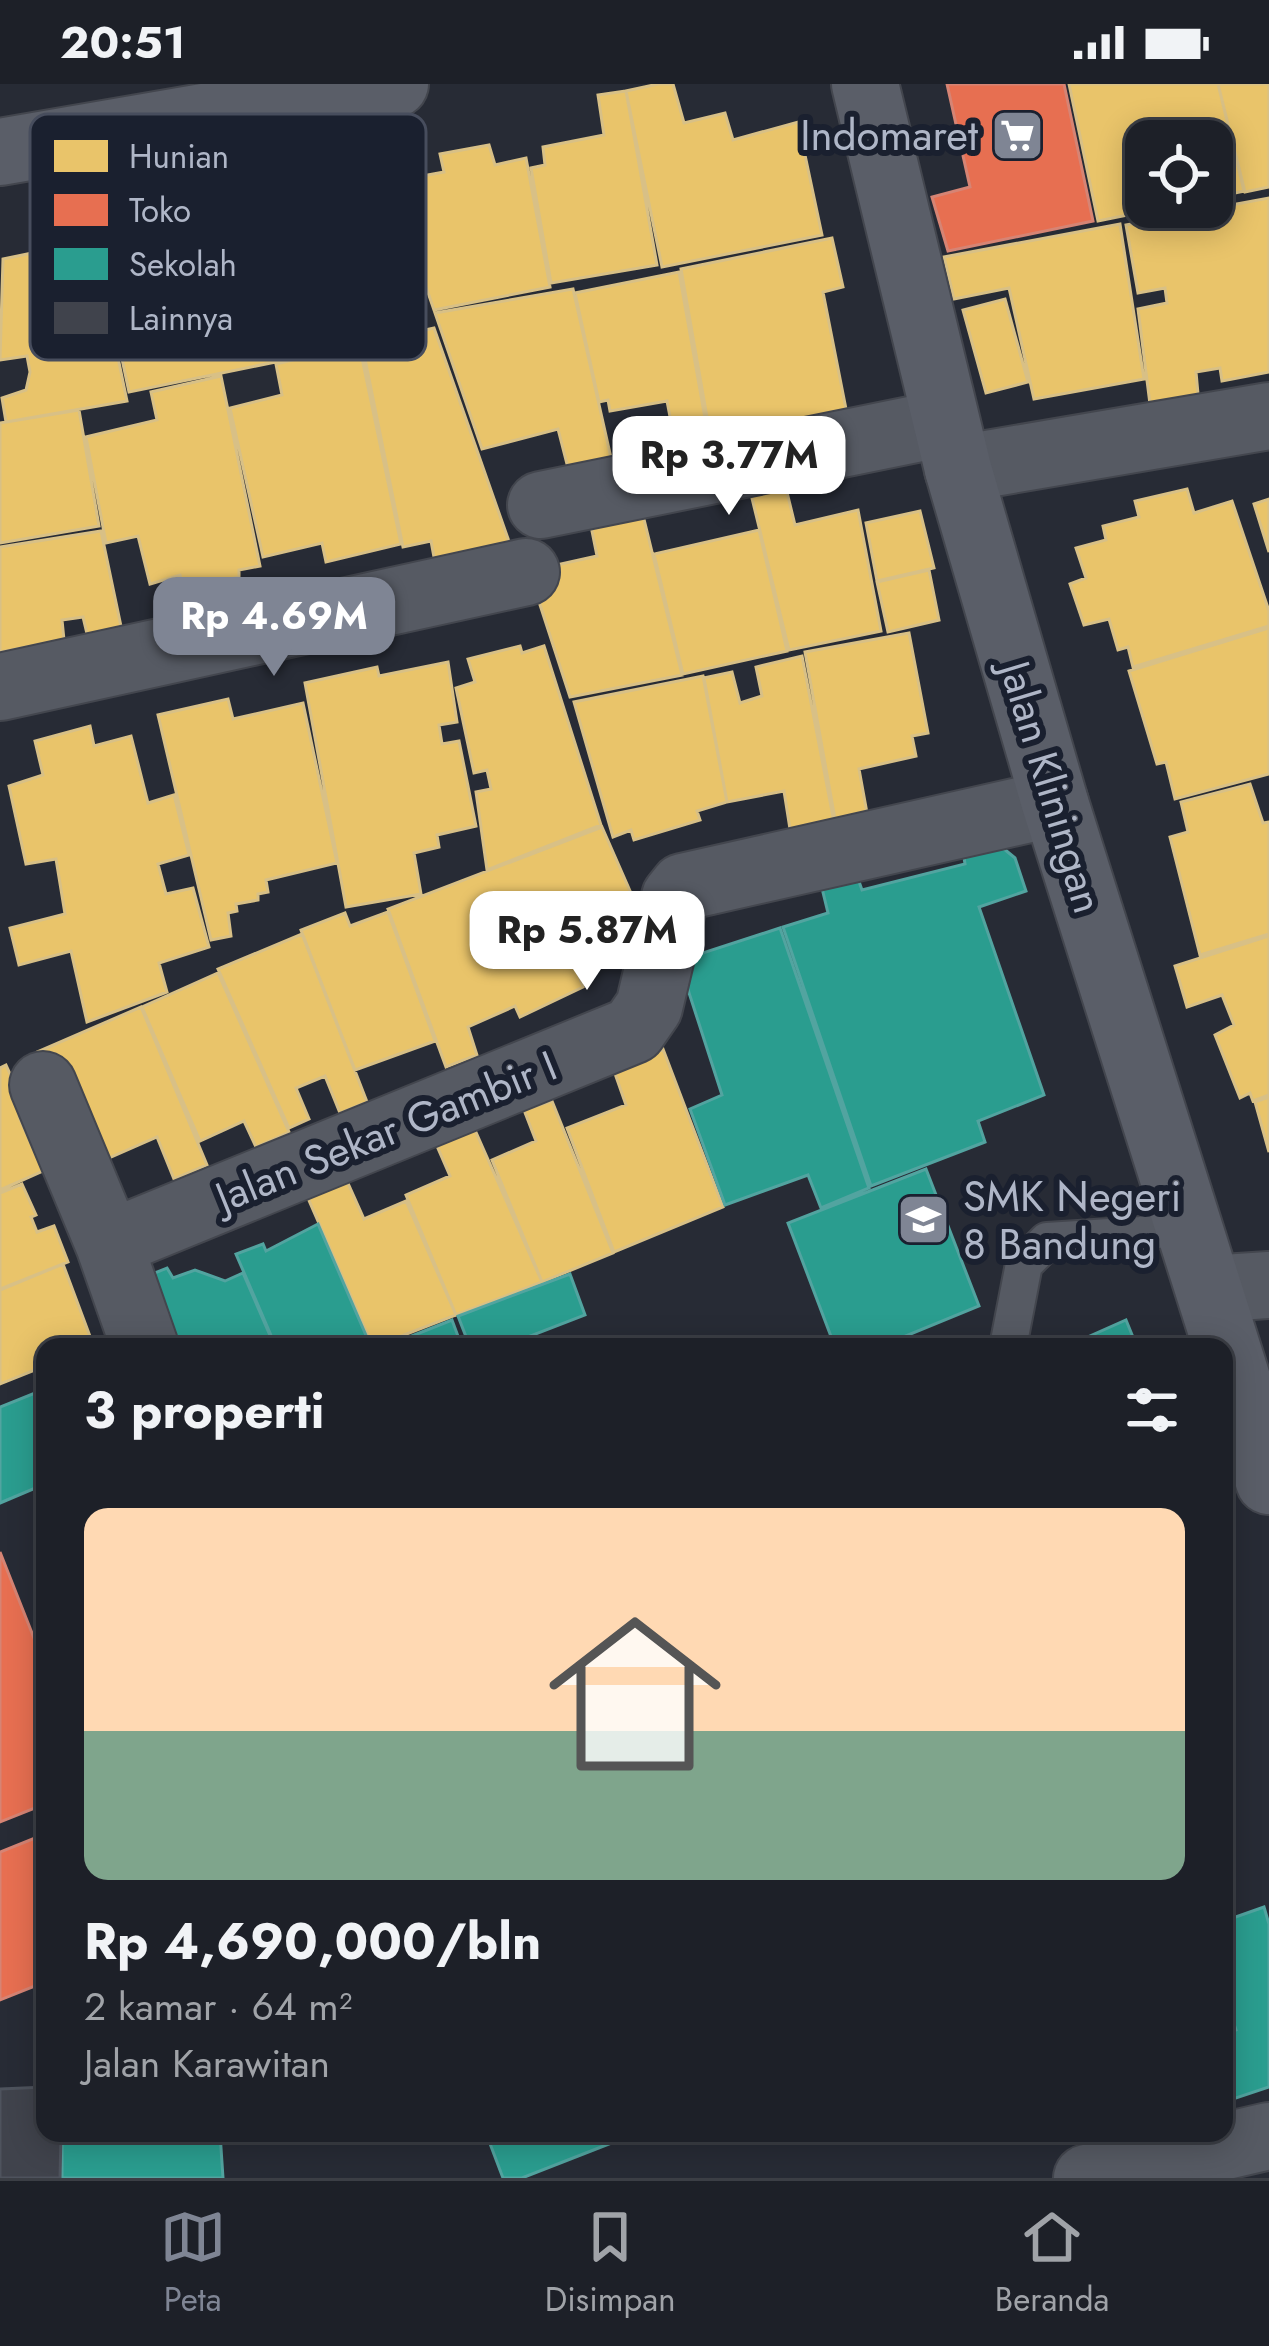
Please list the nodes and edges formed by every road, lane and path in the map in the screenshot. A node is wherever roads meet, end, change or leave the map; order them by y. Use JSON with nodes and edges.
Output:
{"nodes":[{"id":1,"x":395,"y":84,"type":"edge"},
{"id":2,"x":865,"y":84,"type":"edge"},
{"id":3,"x":221,"y":114,"type":"edge"},
{"id":4,"x":30,"y":147,"type":"edge"},
{"id":5,"x":0,"y":152,"type":"edge"},
{"id":6,"x":1269,"y":416,"type":"edge"},
{"id":7,"x":951,"y":446,"type":"junction"},
{"id":8,"x":541,"y":505,"type":"dead end"},
{"id":9,"x":526,"y":572,"type":"dead end"},
{"id":10,"x":0,"y":687,"type":"edge"},
{"id":11,"x":1055,"y":803,"type":"junction"},
{"id":12,"x":43,"y":1085,"type":"dead end"},
{"id":13,"x":1189,"y":1219,"type":"junction"},
{"id":14,"x":110,"y":1244,"type":"junction"},
{"id":15,"x":1239,"y":1287,"type":"edge"},
{"id":16,"x":142,"y":1338,"type":"edge"},
{"id":17,"x":1010,"y":1338,"type":"edge"},
{"id":18,"x":1269,"y":1481,"type":"edge"},
{"id":19,"x":1269,"y":2135,"type":"edge"},
{"id":20,"x":1087,"y":2178,"type":"edge"}],
"edges":[{"from":1,"to":3,"type":"street"},
{"from":2,"to":7,"type":"street","name":"Jalan Kliningan"},
{"from":4,"to":5,"type":"street"},
{"from":6,"to":7,"type":"street"},
{"from":7,"to":8,"type":"street"},
{"from":7,"to":11,"type":"street","name":"Jalan Kliningan"},
{"from":9,"to":10,"type":"street"},
{"from":11,"to":13,"type":"street","name":"Jalan Kliningan"},
{"from":11,"to":14,"type":"street","name":"Jalan Sekar Gambir I"},
{"from":12,"to":14,"type":"street"},
{"from":13,"to":15,"type":"street","name":"Jalan Kliningan"},
{"from":13,"to":17,"type":"lane"},
{"from":14,"to":16,"type":"street"},
{"from":15,"to":18,"type":"street","name":"Jalan Kliningan"},
{"from":19,"to":20,"type":"street"}]}
